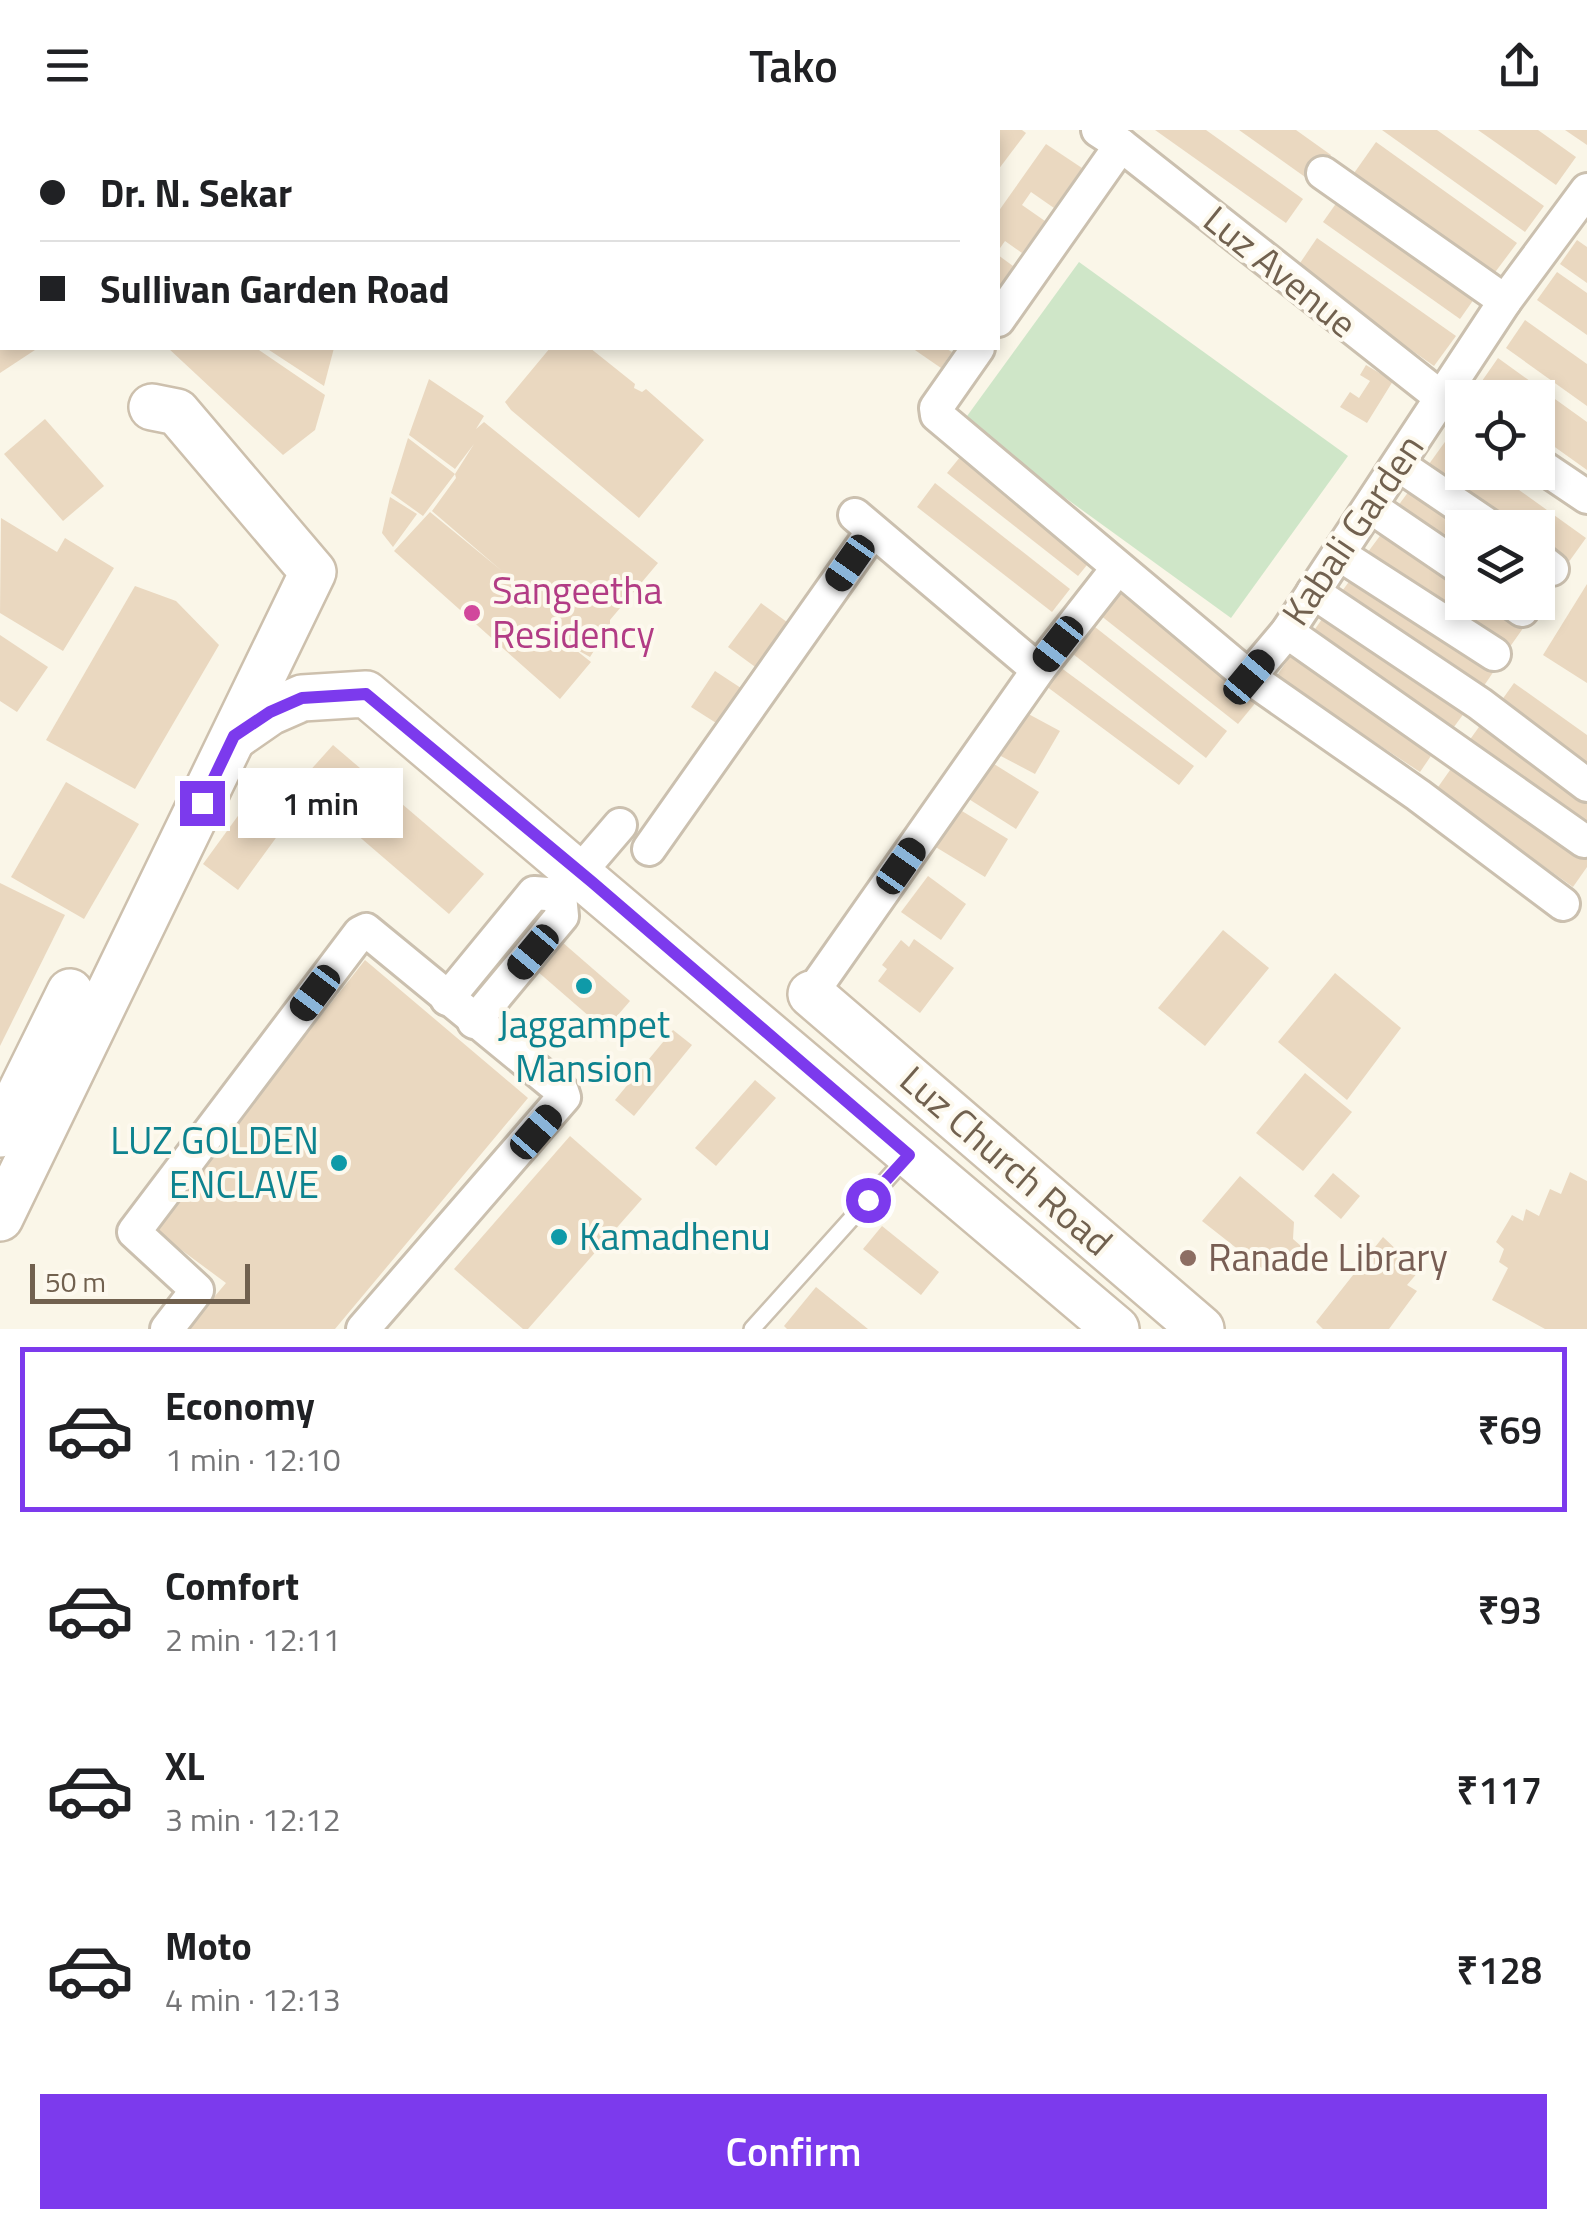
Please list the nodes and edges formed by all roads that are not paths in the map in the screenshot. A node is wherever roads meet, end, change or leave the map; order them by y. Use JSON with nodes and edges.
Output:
{"nodes":[{"id":1,"x":1109,"y":137,"type":"edge"},
{"id":2,"x":1323,"y":173,"type":"dead end"},
{"id":3,"x":1582,"y":208,"type":"edge"},
{"id":4,"x":1506,"y":301,"type":"junction"},
{"id":5,"x":1000,"y":317,"type":"edge"},
{"id":6,"x":977,"y":350,"type":"edge"},
{"id":7,"x":1465,"y":380,"type":"edge"},
{"id":8,"x":1445,"y":402,"type":"edge"},
{"id":9,"x":152,"y":406,"type":"dead end"},
{"id":10,"x":1445,"y":414,"type":"edge"},
{"id":11,"x":1399,"y":465,"type":"junction"},
{"id":12,"x":1555,"y":475,"type":"edge"},
{"id":13,"x":1587,"y":497,"type":"edge"},
{"id":14,"x":1371,"y":507,"type":"junction"},
{"id":15,"x":1465,"y":510,"type":"edge"},
{"id":16,"x":1339,"y":554,"type":"junction"},
{"id":17,"x":1445,"y":557,"type":"edge"},
{"id":18,"x":1117,"y":569,"type":"junction"},
{"id":19,"x":1313,"y":592,"type":"junction"},
{"id":20,"x":1286,"y":632,"type":"junction"},
{"id":21,"x":1494,"y":654,"type":"dead end"},
{"id":22,"x":1038,"y":670,"type":"junction"},
{"id":23,"x":1249,"y":677,"type":"junction"},
{"id":24,"x":234,"y":736,"type":"junction"},
{"id":25,"x":1587,"y":785,"type":"edge"},
{"id":26,"x":620,"y":825,"type":"dead end"},
{"id":27,"x":1584,"y":842,"type":"dead end"},
{"id":28,"x":649,"y":849,"type":"dead end"},
{"id":29,"x":570,"y":884,"type":"junction"},
{"id":30,"x":1562,"y":904,"type":"dead end"},
{"id":31,"x":70,"y":992,"type":"dead end"},
{"id":32,"x":811,"y":994,"type":"joint"},
{"id":33,"x":447,"y":999,"type":"junction"},
{"id":34,"x":474,"y":1022,"type":"junction"},
{"id":35,"x":8,"y":1154,"type":"edge"},
{"id":36,"x":909,"y":1155,"type":"junction"},
{"id":37,"x":1020,"y":1173,"type":"junction"},
{"id":38,"x":0,"y":1218,"type":"edge"},
{"id":39,"x":983,"y":1218,"type":"junction"},
{"id":40,"x":1092,"y":1322,"type":"edge"},
{"id":41,"x":167,"y":1329,"type":"edge"},
{"id":42,"x":363,"y":1329,"type":"edge"},
{"id":43,"x":752,"y":1329,"type":"edge"},
{"id":44,"x":1201,"y":1329,"type":"edge"}],
"edges":[{"from":1,"to":5,"type":"street"},
{"from":1,"to":8,"type":"street","name":"Luz Avenue"},
{"from":2,"to":4,"type":"street"},
{"from":3,"to":4,"type":"street","name":"Kabali Garden"},
{"from":4,"to":7,"type":"street","name":"Kabali Garden"},
{"from":6,"to":18,"type":"street"},
{"from":9,"to":24,"type":"main road"},
{"from":10,"to":11,"type":"street","name":"Kabali Garden"},
{"from":11,"to":14,"type":"street","name":"Kabali Garden"},
{"from":11,"to":15,"type":"street"},
{"from":12,"to":13,"type":"street"},
{"from":14,"to":16,"type":"street","name":"Kabali Garden"},
{"from":14,"to":17,"type":"street"},
{"from":16,"to":19,"type":"street","name":"Kabali Garden"},
{"from":16,"to":21,"type":"street"},
{"from":18,"to":22,"type":"street"},
{"from":18,"to":23,"type":"street"},
{"from":19,"to":20,"type":"street","name":"Kabali Garden"},
{"from":19,"to":25,"type":"street"},
{"from":20,"to":23,"type":"street","name":"Kabali Garden"},
{"from":20,"to":27,"type":"street"},
{"from":22,"to":28,"type":"street"},
{"from":22,"to":32,"type":"street"},
{"from":23,"to":30,"type":"street"},
{"from":24,"to":29,"type":"main road","name":"Luz Church Road"},
{"from":24,"to":35,"type":"main road"},
{"from":26,"to":29,"type":"street"},
{"from":29,"to":33,"type":"street"},
{"from":29,"to":34,"type":"street"},
{"from":29,"to":36,"type":"main road","name":"Luz Church Road"},
{"from":31,"to":35,"type":"main road"},
{"from":32,"to":37,"type":"main road","name":"Luz Church Road"},
{"from":33,"to":34,"type":"street"},
{"from":33,"to":41,"type":"street"},
{"from":34,"to":42,"type":"street"},
{"from":35,"to":38,"type":"main road"},
{"from":36,"to":39,"type":"main road","name":"Luz Church Road"},
{"from":36,"to":43,"type":"lane"},
{"from":37,"to":39,"type":"main road"},
{"from":37,"to":44,"type":"main road","name":"Luz Church Road"},
{"from":39,"to":40,"type":"main road","name":"Luz Church Road"}]}
